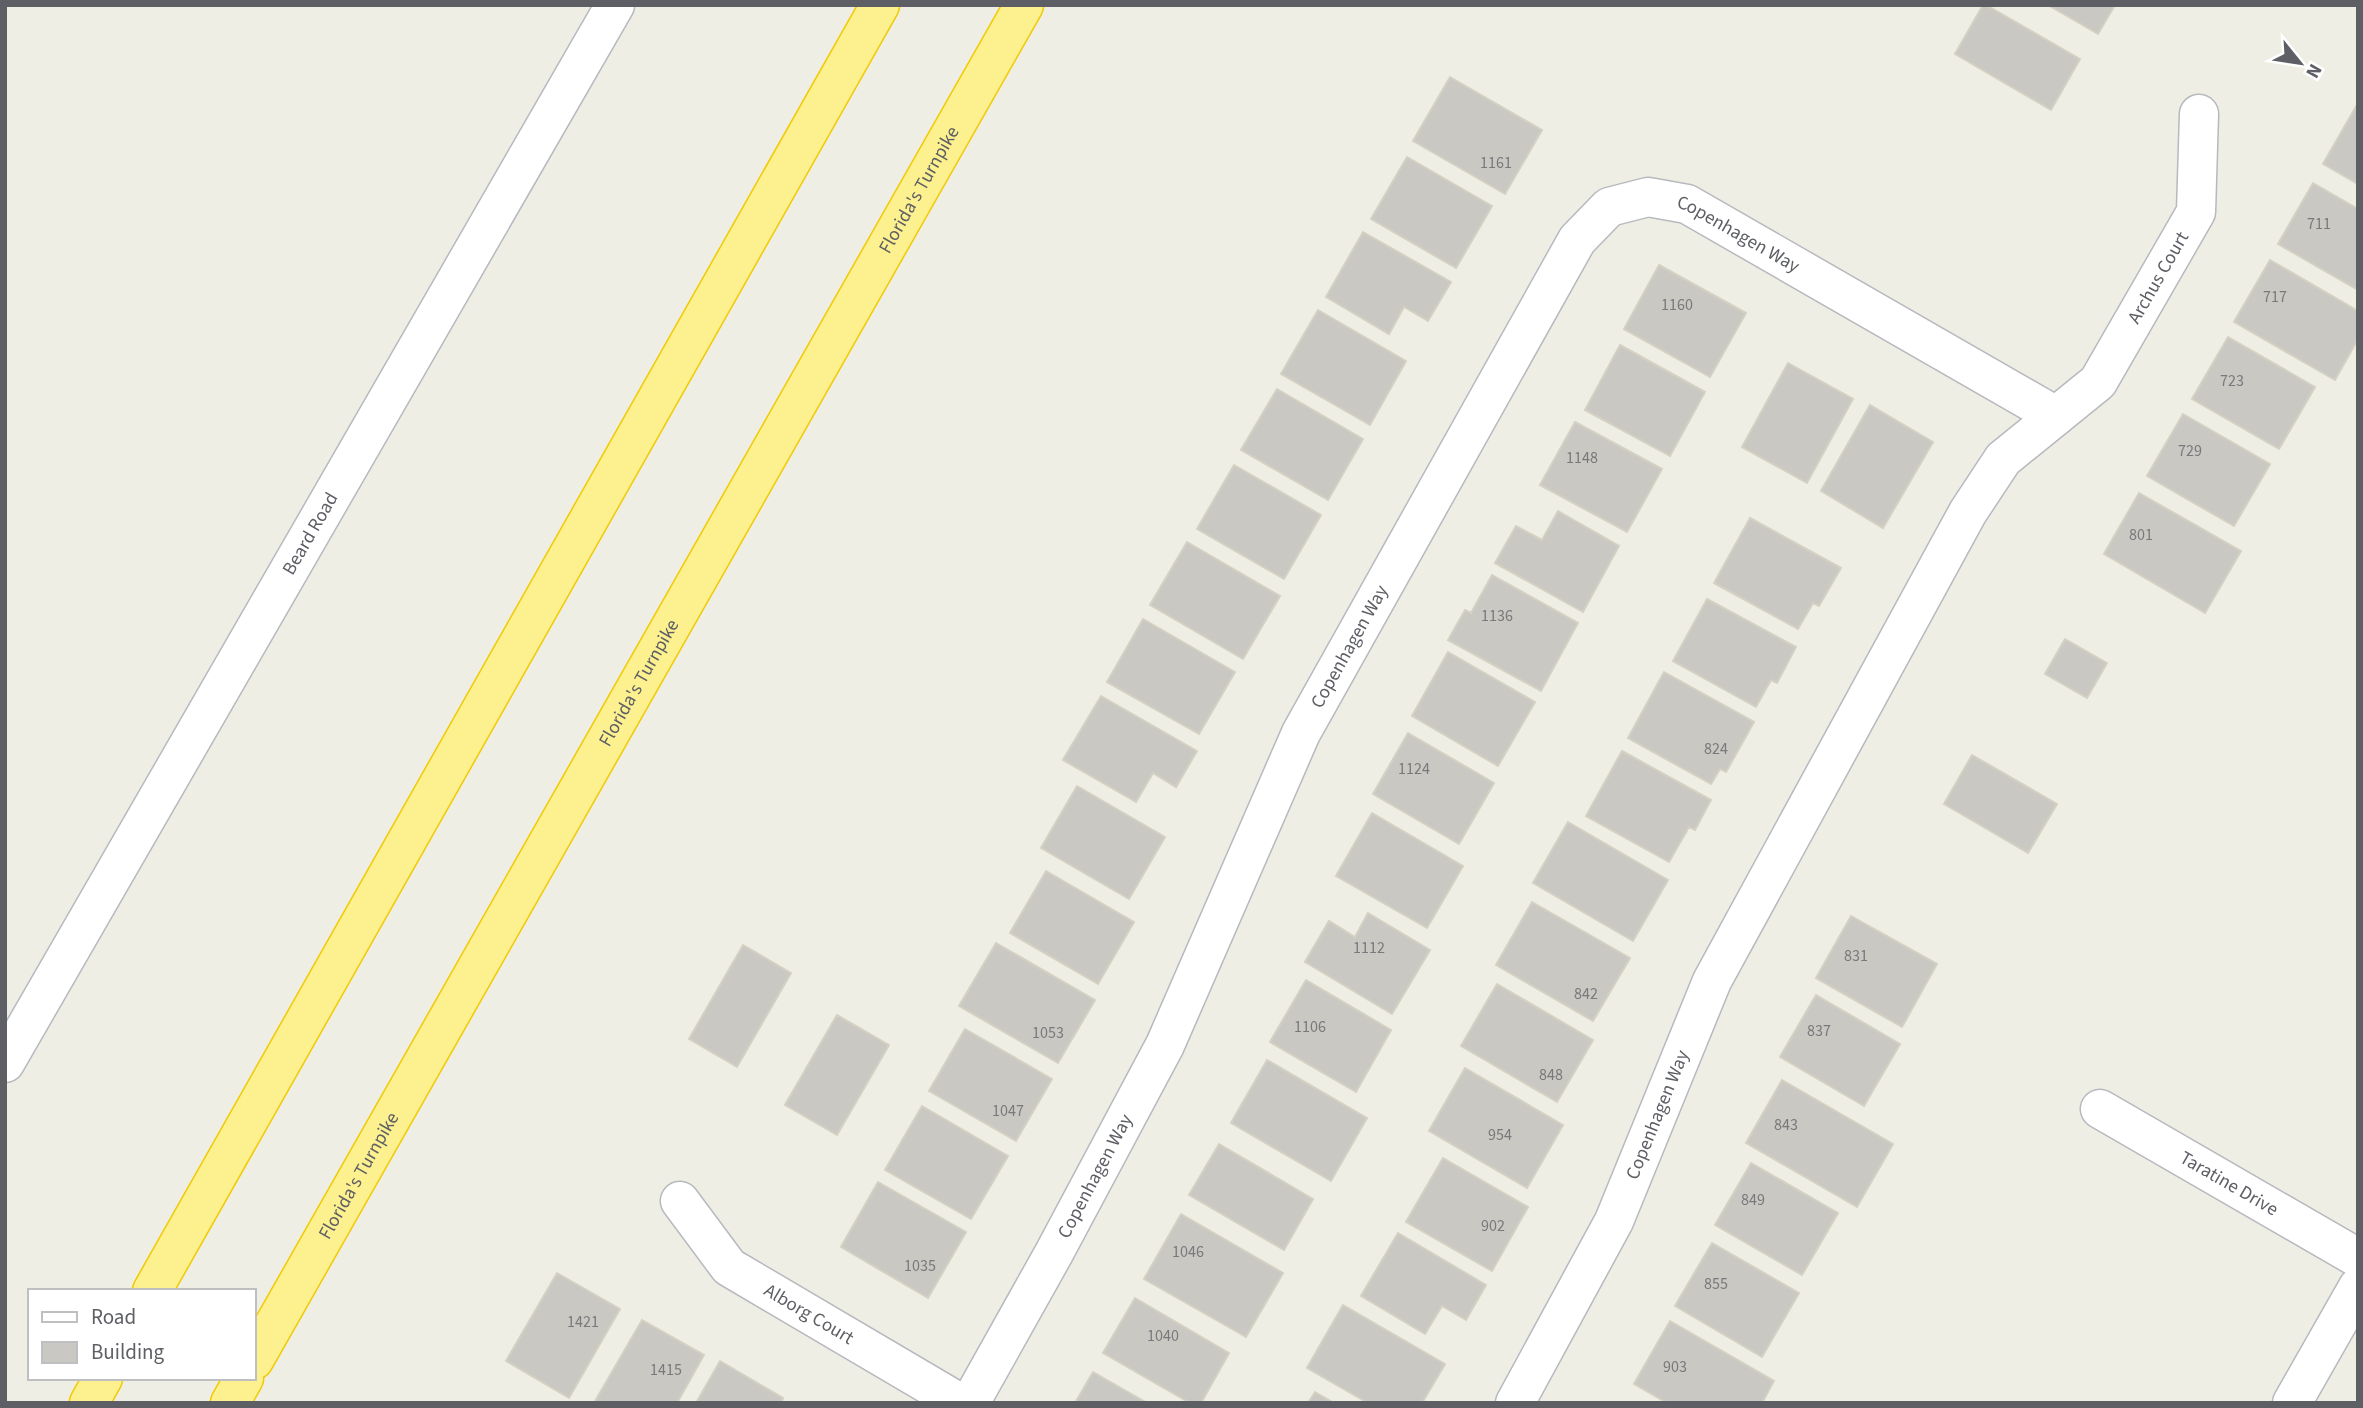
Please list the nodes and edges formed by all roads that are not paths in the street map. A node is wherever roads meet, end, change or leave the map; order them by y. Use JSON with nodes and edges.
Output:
{"nodes":[{"id":1,"x":615,"y":5,"type":"edge"},
{"id":2,"x":880,"y":5,"type":"edge"},
{"id":3,"x":1024,"y":5,"type":"edge"},
{"id":4,"x":2199,"y":114,"type":"dead end"},
{"id":5,"x":2056,"y":416,"type":"junction"},
{"id":6,"x":5,"y":1063,"type":"edge"},
{"id":7,"x":2100,"y":1109,"type":"dead end"},
{"id":8,"x":680,"y":1201,"type":"dead end"},
{"id":9,"x":2358,"y":1258,"type":"edge"},
{"id":10,"x":2358,"y":1287,"type":"edge"},
{"id":11,"x":153,"y":1289,"type":"edge"},
{"id":12,"x":256,"y":1356,"type":"edge"},
{"id":13,"x":102,"y":1380,"type":"edge"},
{"id":14,"x":243,"y":1380,"type":"edge"},
{"id":15,"x":89,"y":1403,"type":"edge"},
{"id":16,"x":230,"y":1403,"type":"edge"},
{"id":17,"x":960,"y":1403,"type":"edge"},
{"id":18,"x":970,"y":1403,"type":"edge"},
{"id":19,"x":1515,"y":1403,"type":"edge"},
{"id":20,"x":2292,"y":1403,"type":"edge"}],
"edges":[{"from":1,"to":6,"type":"street","name":"Beard Road"},
{"from":2,"to":11,"type":"highway"},
{"from":3,"to":12,"type":"highway","name":"Florida's Turnpike"},
{"from":4,"to":5,"type":"street","name":"Archus Court"},
{"from":5,"to":18,"type":"street","name":"Copenhagen Way"},
{"from":5,"to":19,"type":"street","name":"Copenhagen Way"},
{"from":7,"to":9,"type":"street","name":"Taratine Drive"},
{"from":8,"to":17,"type":"street","name":"Alborg Court"},
{"from":10,"to":20,"type":"street"},
{"from":13,"to":15,"type":"highway"},
{"from":14,"to":16,"type":"highway"}]}
